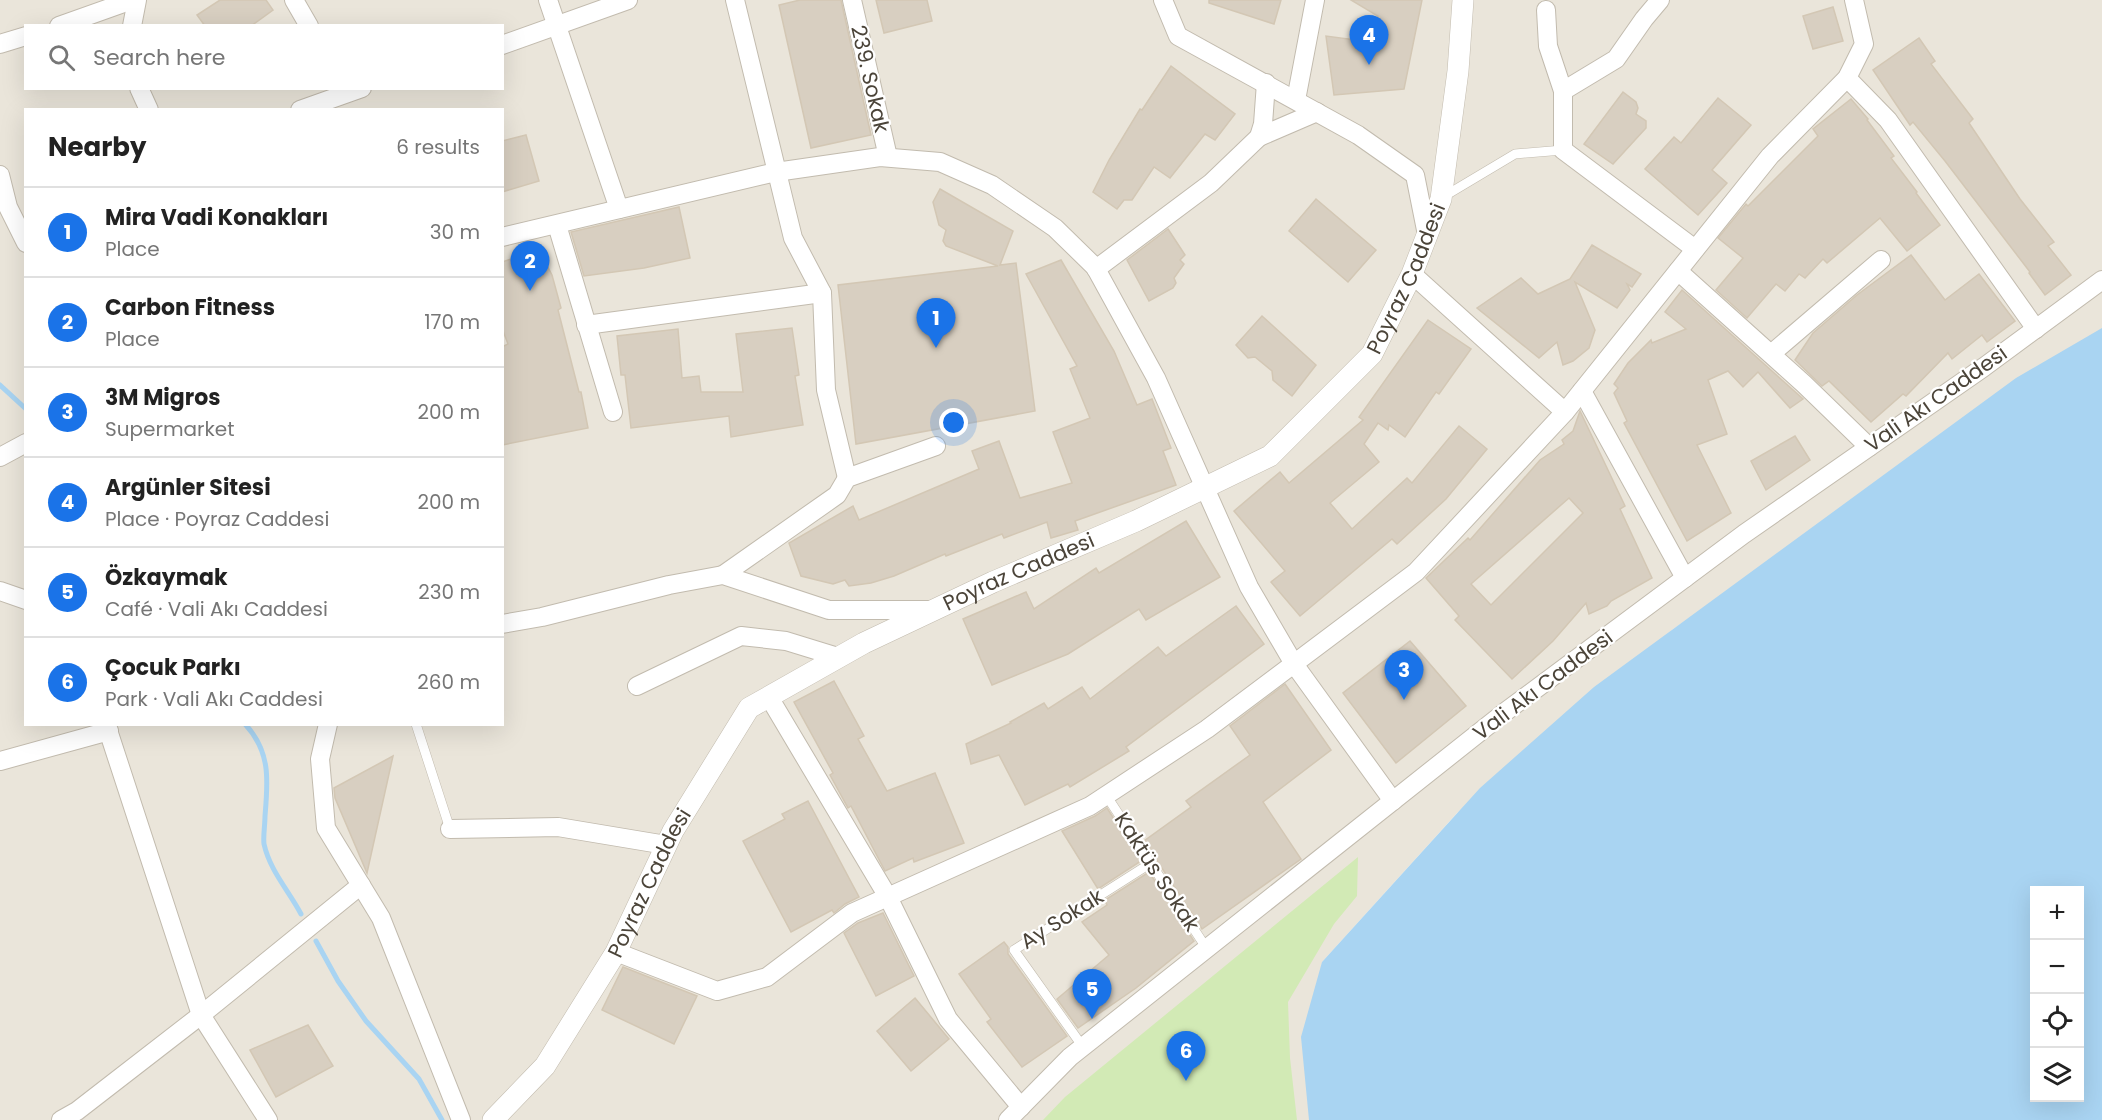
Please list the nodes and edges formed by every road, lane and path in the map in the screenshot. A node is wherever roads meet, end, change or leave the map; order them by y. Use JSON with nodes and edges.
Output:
{"nodes":[{"id":1,"x":132,"y":0,"type":"edge"},
{"id":2,"x":137,"y":0,"type":"edge"},
{"id":3,"x":294,"y":0,"type":"edge"},
{"id":4,"x":548,"y":0,"type":"edge"},
{"id":5,"x":628,"y":0,"type":"edge"},
{"id":6,"x":735,"y":0,"type":"edge"},
{"id":7,"x":852,"y":0,"type":"edge"},
{"id":8,"x":1163,"y":0,"type":"edge"},
{"id":9,"x":1315,"y":0,"type":"edge"},
{"id":10,"x":1463,"y":0,"type":"edge"},
{"id":11,"x":1660,"y":0,"type":"edge"},
{"id":12,"x":1854,"y":0,"type":"edge"},
{"id":13,"x":1546,"y":10,"type":"dead end"},
{"id":14,"x":65,"y":24,"type":"edge"},
{"id":15,"x":132,"y":24,"type":"edge"},
{"id":16,"x":308,"y":24,"type":"edge"},
{"id":17,"x":558,"y":26,"type":"junction"},
{"id":18,"x":24,"y":37,"type":"edge"},
{"id":19,"x":0,"y":44,"type":"edge"},
{"id":20,"x":504,"y":44,"type":"edge"},
{"id":21,"x":1847,"y":78,"type":"junction"},
{"id":22,"x":1266,"y":84,"type":"junction"},
{"id":23,"x":140,"y":90,"type":"edge"},
{"id":24,"x":357,"y":90,"type":"edge"},
{"id":25,"x":1563,"y":91,"type":"junction"},
{"id":26,"x":336,"y":98,"type":"edge"},
{"id":27,"x":1296,"y":100,"type":"junction"},
{"id":28,"x":148,"y":108,"type":"edge"},
{"id":29,"x":306,"y":108,"type":"edge"},
{"id":30,"x":1317,"y":112,"type":"junction"},
{"id":31,"x":1259,"y":136,"type":"junction"},
{"id":32,"x":1563,"y":150,"type":"junction"},
{"id":33,"x":888,"y":157,"type":"junction"},
{"id":34,"x":776,"y":172,"type":"junction"},
{"id":35,"x":0,"y":175,"type":"edge"},
{"id":36,"x":1441,"y":199,"type":"junction"},
{"id":37,"x":619,"y":208,"type":"junction"},
{"id":38,"x":557,"y":225,"type":"junction"},
{"id":39,"x":1427,"y":235,"type":"junction"},
{"id":40,"x":504,"y":237,"type":"edge"},
{"id":41,"x":24,"y":239,"type":"edge"},
{"id":42,"x":1695,"y":249,"type":"junction"},
{"id":43,"x":1881,"y":260,"type":"dead end"},
{"id":44,"x":1096,"y":269,"type":"junction"},
{"id":45,"x":1678,"y":271,"type":"junction"},
{"id":46,"x":1412,"y":274,"type":"junction"},
{"id":47,"x":2102,"y":280,"type":"edge"},
{"id":48,"x":822,"y":293,"type":"junction"},
{"id":49,"x":586,"y":325,"type":"junction"},
{"id":50,"x":2036,"y":329,"type":"junction"},
{"id":51,"x":1771,"y":354,"type":"junction"},
{"id":52,"x":1582,"y":391,"type":"junction"},
{"id":53,"x":613,"y":412,"type":"dead end"},
{"id":54,"x":1564,"y":412,"type":"junction"},
{"id":55,"x":24,"y":444,"type":"edge"},
{"id":56,"x":936,"y":446,"type":"dead end"},
{"id":57,"x":1869,"y":447,"type":"junction"},
{"id":58,"x":0,"y":457,"type":"edge"},
{"id":59,"x":847,"y":478,"type":"junction"},
{"id":60,"x":1204,"y":488,"type":"junction"},
{"id":61,"x":723,"y":575,"type":"junction"},
{"id":62,"x":1684,"y":578,"type":"junction"},
{"id":63,"x":0,"y":591,"type":"edge"},
{"id":64,"x":24,"y":599,"type":"edge"},
{"id":65,"x":933,"y":610,"type":"junction"},
{"id":66,"x":504,"y":624,"type":"edge"},
{"id":67,"x":838,"y":657,"type":"junction"},
{"id":68,"x":1294,"y":664,"type":"junction"},
{"id":69,"x":637,"y":686,"type":"dead end"},
{"id":70,"x":769,"y":697,"type":"junction"},
{"id":71,"x":328,"y":726,"type":"edge"},
{"id":72,"x":417,"y":726,"type":"edge"},
{"id":73,"x":108,"y":728,"type":"edge"},
{"id":74,"x":0,"y":761,"type":"edge"},
{"id":75,"x":1106,"y":795,"type":"junction"},
{"id":76,"x":1394,"y":801,"type":"junction"},
{"id":77,"x":450,"y":829,"type":"joint"},
{"id":78,"x":666,"y":845,"type":"junction"},
{"id":79,"x":1151,"y":863,"type":"junction"},
{"id":80,"x":361,"y":885,"type":"junction"},
{"id":81,"x":888,"y":897,"type":"junction"},
{"id":82,"x":1207,"y":948,"type":"junction"},
{"id":83,"x":616,"y":952,"type":"junction"},
{"id":84,"x":201,"y":1015,"type":"junction"},
{"id":85,"x":1083,"y":1047,"type":"junction"},
{"id":86,"x":1014,"y":1114,"type":"edge"},
{"id":87,"x":61,"y":1120,"type":"edge"},
{"id":88,"x":268,"y":1120,"type":"edge"},
{"id":89,"x":460,"y":1120,"type":"edge"},
{"id":90,"x":494,"y":1120,"type":"edge"}],
"edges":[{"from":1,"to":14,"type":"street"},
{"from":2,"to":15,"type":"street"},
{"from":3,"to":16,"type":"street"},
{"from":4,"to":17,"type":"street"},
{"from":5,"to":17,"type":"street"},
{"from":6,"to":34,"type":"street"},
{"from":7,"to":33,"type":"street","name":"239. Sokak"},
{"from":8,"to":22,"type":"street"},
{"from":9,"to":27,"type":"street"},
{"from":10,"to":36,"type":"street","name":"Poyraz Caddesi"},
{"from":11,"to":25,"type":"street"},
{"from":12,"to":21,"type":"street"},
{"from":13,"to":25,"type":"street"},
{"from":17,"to":20,"type":"street"},
{"from":17,"to":37,"type":"street"},
{"from":18,"to":19,"type":"street"},
{"from":21,"to":42,"type":"street"},
{"from":21,"to":50,"type":"street"},
{"from":22,"to":27,"type":"street"},
{"from":22,"to":31,"type":"street"},
{"from":23,"to":28,"type":"street"},
{"from":24,"to":26,"type":"street"},
{"from":25,"to":32,"type":"street"},
{"from":26,"to":29,"type":"street"},
{"from":27,"to":30,"type":"street"},
{"from":30,"to":31,"type":"street"},
{"from":30,"to":39,"type":"street"},
{"from":31,"to":44,"type":"street"},
{"from":32,"to":36,"type":"lane"},
{"from":32,"to":42,"type":"street"},
{"from":33,"to":34,"type":"street"},
{"from":33,"to":44,"type":"street"},
{"from":34,"to":37,"type":"street"},
{"from":34,"to":48,"type":"street"},
{"from":35,"to":41,"type":"street"},
{"from":36,"to":39,"type":"street","name":"Poyraz Caddesi"},
{"from":37,"to":38,"type":"street"},
{"from":38,"to":40,"type":"street"},
{"from":38,"to":49,"type":"street"},
{"from":39,"to":46,"type":"street","name":"Poyraz Caddesi"},
{"from":42,"to":45,"type":"street"},
{"from":43,"to":51,"type":"street"},
{"from":44,"to":60,"type":"street"},
{"from":45,"to":51,"type":"street"},
{"from":45,"to":52,"type":"street"},
{"from":46,"to":54,"type":"street"},
{"from":46,"to":60,"type":"street","name":"Poyraz Caddesi"},
{"from":47,"to":50,"type":"street","name":"Vali Akı Caddesi"},
{"from":48,"to":49,"type":"street"},
{"from":48,"to":59,"type":"street"},
{"from":49,"to":53,"type":"street"},
{"from":50,"to":57,"type":"street","name":"Vali Akı Caddesi"},
{"from":51,"to":57,"type":"street"},
{"from":52,"to":54,"type":"street"},
{"from":52,"to":62,"type":"street"},
{"from":54,"to":68,"type":"street"},
{"from":55,"to":58,"type":"street"},
{"from":56,"to":59,"type":"street"},
{"from":57,"to":62,"type":"street","name":"Vali Akı Caddesi"},
{"from":59,"to":61,"type":"street"},
{"from":60,"to":65,"type":"street","name":"Poyraz Caddesi"},
{"from":60,"to":68,"type":"street"},
{"from":61,"to":65,"type":"street"},
{"from":61,"to":66,"type":"street"},
{"from":62,"to":76,"type":"street","name":"Vali Akı Caddesi"},
{"from":63,"to":64,"type":"street"},
{"from":65,"to":67,"type":"street","name":"Poyraz Caddesi"},
{"from":67,"to":69,"type":"street"},
{"from":67,"to":70,"type":"street","name":"Poyraz Caddesi"},
{"from":68,"to":75,"type":"street"},
{"from":68,"to":76,"type":"street"},
{"from":70,"to":78,"type":"street","name":"Poyraz Caddesi"},
{"from":70,"to":81,"type":"street"},
{"from":71,"to":80,"type":"street"},
{"from":72,"to":77,"type":"lane"},
{"from":73,"to":74,"type":"street"},
{"from":73,"to":84,"type":"street"},
{"from":75,"to":79,"type":"lane","name":"Kaktüs Sokak"},
{"from":75,"to":81,"type":"street"},
{"from":76,"to":82,"type":"street","name":"Vali Akı Caddesi"},
{"from":77,"to":78,"type":"street"},
{"from":78,"to":83,"type":"street","name":"Poyraz Caddesi"},
{"from":79,"to":82,"type":"lane","name":"Kaktüs Sokak"},
{"from":79,"to":85,"type":"lane","name":"Ay Sokak"},
{"from":80,"to":84,"type":"street"},
{"from":80,"to":89,"type":"street"},
{"from":81,"to":83,"type":"street"},
{"from":81,"to":86,"type":"street"},
{"from":82,"to":85,"type":"street","name":"Vali Akı Caddesi"},
{"from":83,"to":90,"type":"street","name":"Poyraz Caddesi"},
{"from":84,"to":87,"type":"street"},
{"from":84,"to":88,"type":"street"},
{"from":85,"to":86,"type":"street","name":"Vali Akı Caddesi"}]}
